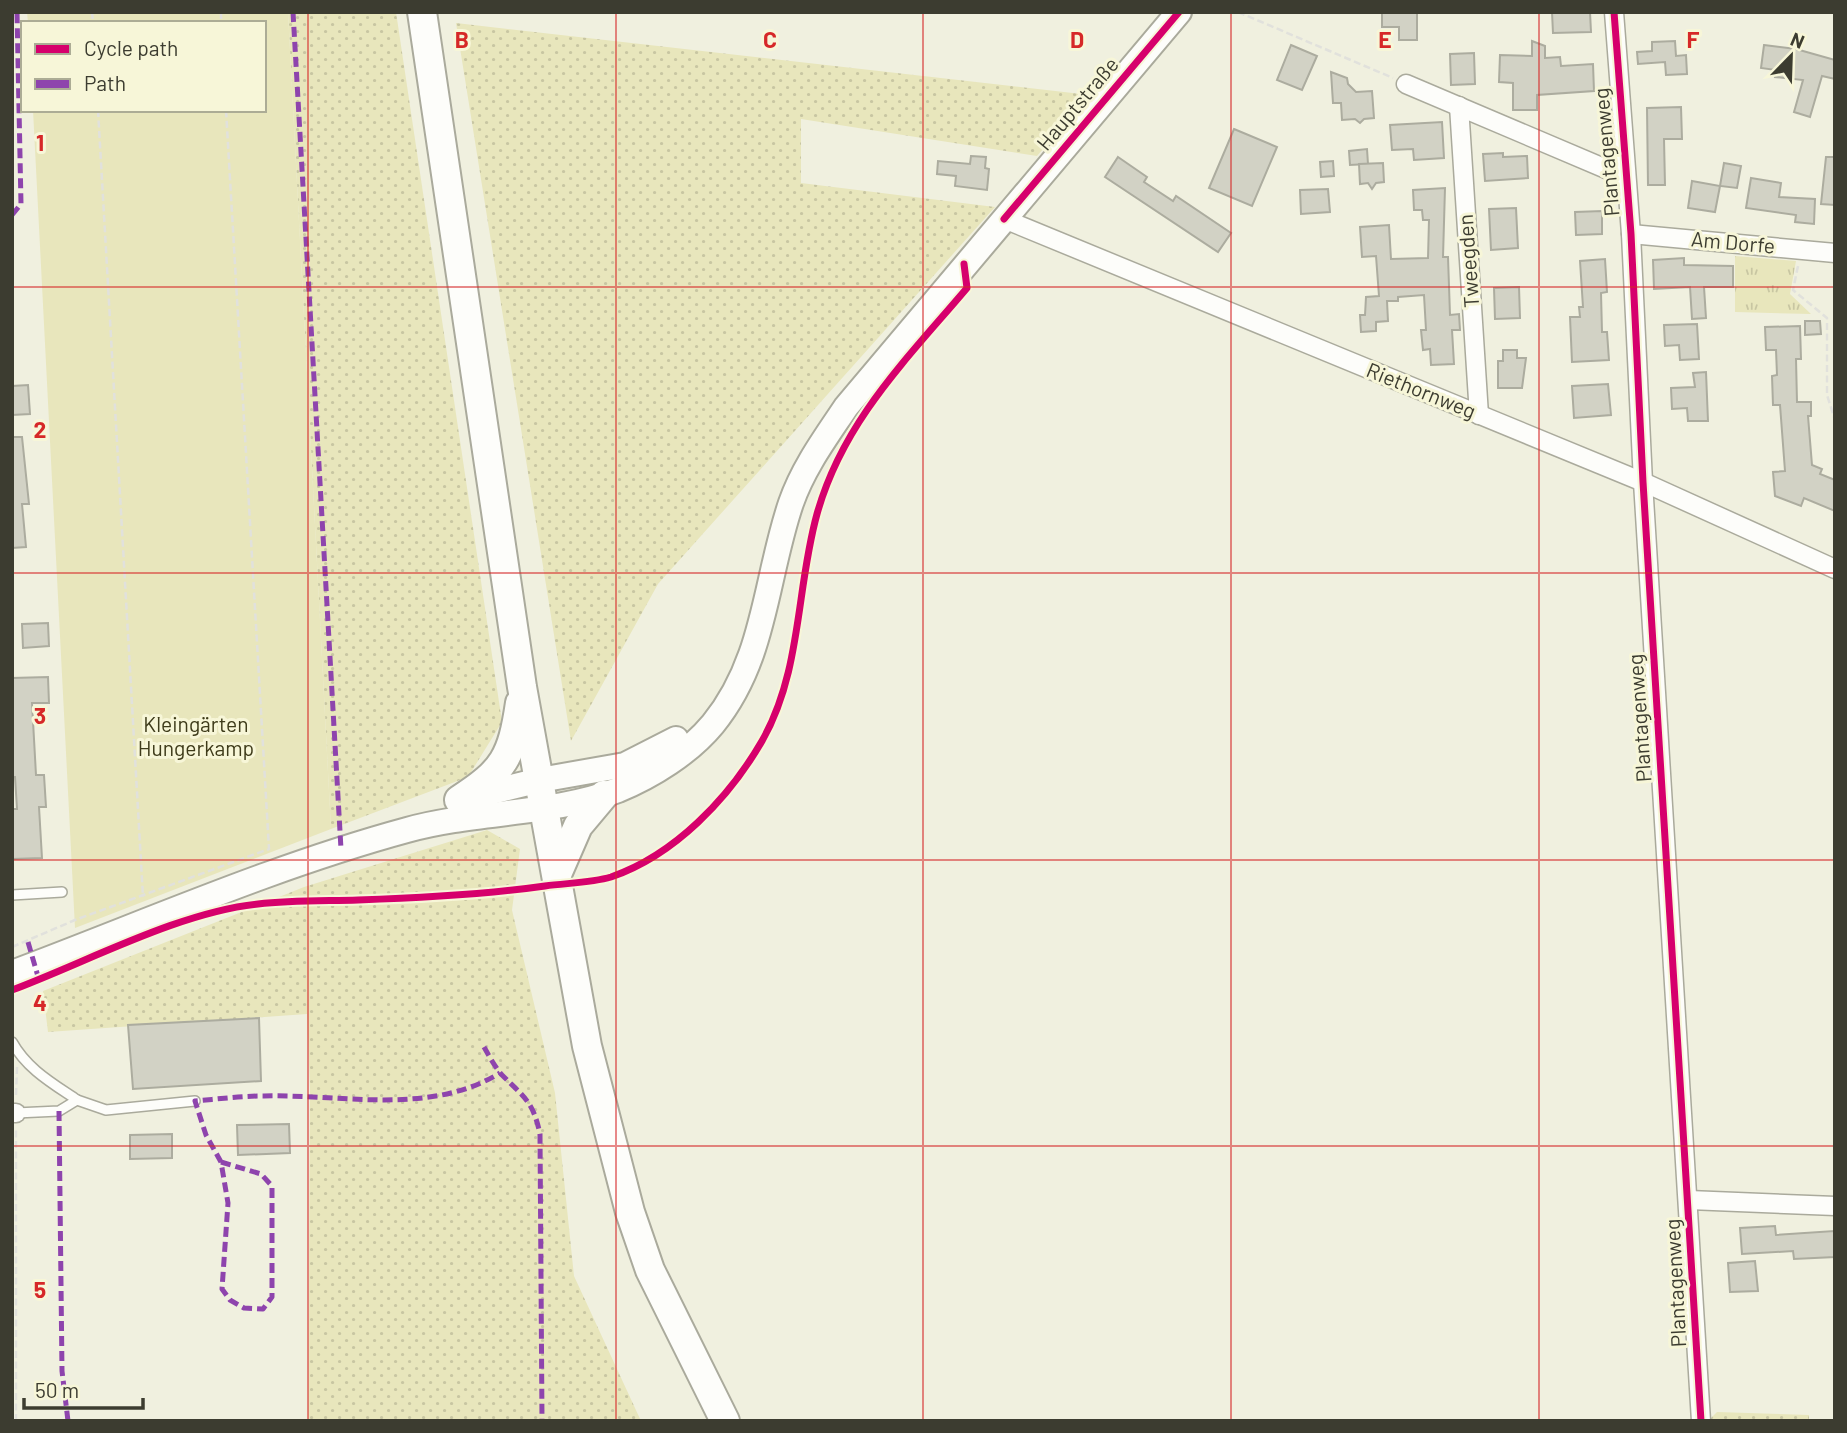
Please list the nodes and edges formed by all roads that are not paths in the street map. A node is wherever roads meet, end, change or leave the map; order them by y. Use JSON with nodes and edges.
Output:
{"nodes":[{"id":1,"x":422,"y":12,"type":"edge"},
{"id":2,"x":1179,"y":12,"type":"edge"},
{"id":3,"x":1614,"y":12,"type":"edge"},
{"id":4,"x":1406,"y":84,"type":"road end"},
{"id":5,"x":1459,"y":106,"type":"junction"},
{"id":6,"x":1625,"y":177,"type":"junction"},
{"id":7,"x":1004,"y":219,"type":"junction"},
{"id":8,"x":1631,"y":234,"type":"junction"},
{"id":9,"x":1835,"y":253,"type":"edge"},
{"id":10,"x":1479,"y":415,"type":"junction"},
{"id":11,"x":1643,"y":482,"type":"junction"},
{"id":12,"x":1835,"y":569,"type":"edge"},
{"id":13,"x":763,"y":615,"type":"junction"},
{"id":14,"x":522,"y":687,"type":"junction"},
{"id":15,"x":542,"y":793,"type":"junction"},
{"id":16,"x":604,"y":795,"type":"junction"},
{"id":17,"x":459,"y":800,"type":"junction"},
{"id":18,"x":357,"y":844,"type":"junction"},
{"id":19,"x":558,"y":872,"type":"junction"},
{"id":20,"x":62,"y":892,"type":"dead end"},
{"id":21,"x":12,"y":895,"type":"edge"},
{"id":22,"x":12,"y":973,"type":"edge"},
{"id":23,"x":12,"y":1042,"type":"edge"},
{"id":24,"x":77,"y":1100,"type":"junction"},
{"id":25,"x":195,"y":1101,"type":"dead end"},
{"id":26,"x":14,"y":1113,"type":"edge"},
{"id":27,"x":1689,"y":1200,"type":"junction"},
{"id":28,"x":1835,"y":1206,"type":"edge"},
{"id":29,"x":726,"y":1421,"type":"edge"},
{"id":30,"x":1702,"y":1421,"type":"edge"}],
"edges":[{"from":1,"to":14,"type":"main road"},
{"from":2,"to":7,"type":"main road","name":"Hauptstraße"},
{"from":3,"to":6,"type":"street","name":"Plantagenweg"},
{"from":4,"to":5,"type":"street"},
{"from":5,"to":6,"type":"street"},
{"from":5,"to":10,"type":"street","name":"Tweegden"},
{"from":6,"to":8,"type":"street","name":"Plantagenweg"},
{"from":7,"to":10,"type":"street","name":"Riethornweg"},
{"from":7,"to":13,"type":"main road","name":"Hauptstraße"},
{"from":8,"to":9,"type":"street","name":"Am Dorfe"},
{"from":8,"to":11,"type":"street","name":"Plantagenweg"},
{"from":10,"to":11,"type":"street","name":"Riethornweg"},
{"from":11,"to":12,"type":"street","name":"Riethornweg"},
{"from":11,"to":27,"type":"street","name":"Plantagenweg"},
{"from":13,"to":15,"type":"main road"},
{"from":13,"to":16,"type":"main road"},
{"from":14,"to":15,"type":"main road"},
{"from":14,"to":17,"type":"main road"},
{"from":15,"to":16,"type":"main road"},
{"from":15,"to":17,"type":"main road"},
{"from":15,"to":18,"type":"main road"},
{"from":15,"to":19,"type":"main road"},
{"from":16,"to":19,"type":"main road"},
{"from":17,"to":18,"type":"main road"},
{"from":18,"to":22,"type":"main road"},
{"from":19,"to":29,"type":"main road"},
{"from":20,"to":21,"type":"lane"},
{"from":23,"to":24,"type":"lane"},
{"from":24,"to":25,"type":"lane"},
{"from":24,"to":26,"type":"lane"},
{"from":27,"to":28,"type":"street","name":"Plantagenweg"},
{"from":27,"to":30,"type":"street","name":"Plantagenweg"}]}
